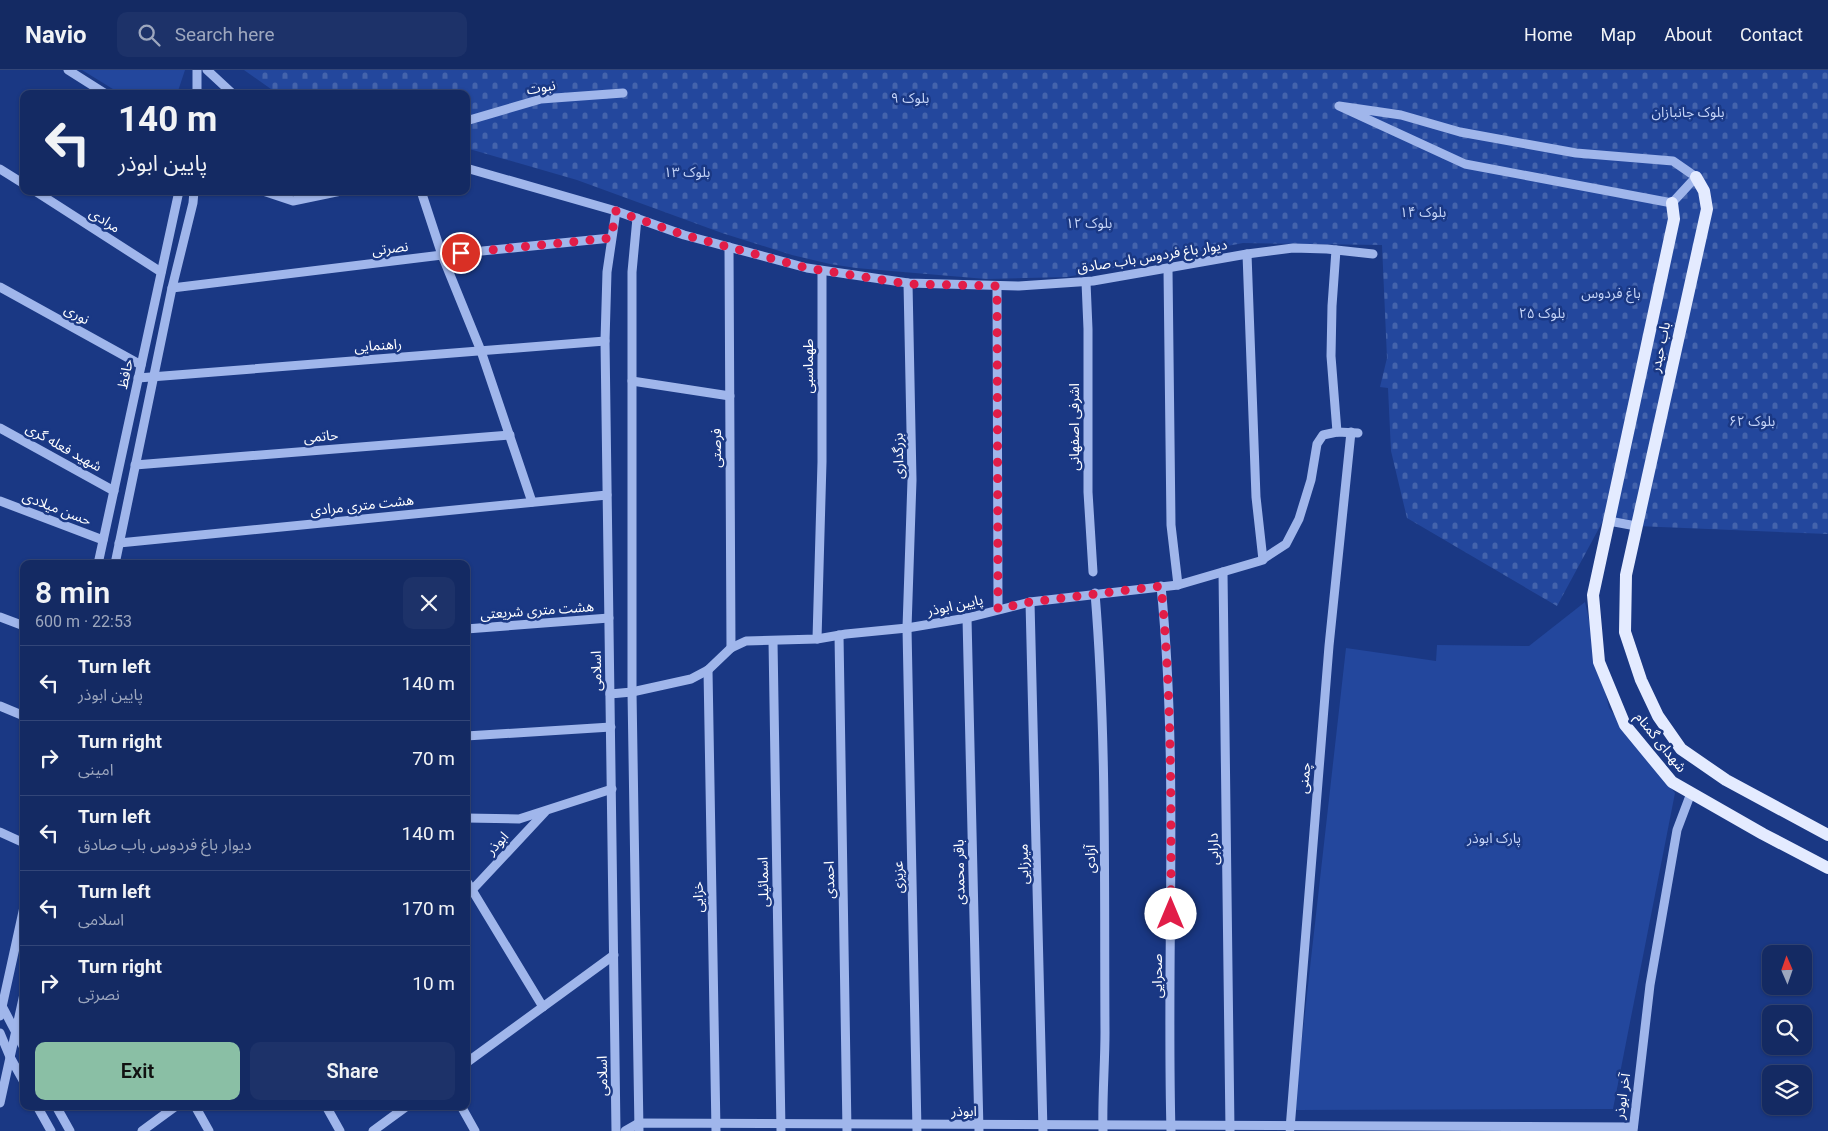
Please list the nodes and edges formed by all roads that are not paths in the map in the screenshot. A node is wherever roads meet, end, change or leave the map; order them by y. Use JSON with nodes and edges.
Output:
{"nodes":[{"id":1,"x":68,"y":70,"type":"edge"},
{"id":2,"x":197,"y":70,"type":"edge"},
{"id":3,"x":207,"y":70,"type":"edge"},
{"id":4,"x":100,"y":90,"type":"edge"},
{"id":5,"x":197,"y":90,"type":"edge"},
{"id":6,"x":228,"y":90,"type":"edge"},
{"id":7,"x":623,"y":93,"type":"dead end"},
{"id":8,"x":470,"y":120,"type":"edge"},
{"id":9,"x":0,"y":169,"type":"edge"},
{"id":10,"x":470,"y":169,"type":"edge"},
{"id":11,"x":1696,"y":176,"type":"junction"},
{"id":12,"x":20,"y":182,"type":"edge"},
{"id":13,"x":41,"y":195,"type":"edge"},
{"id":14,"x":178,"y":195,"type":"edge"},
{"id":15,"x":194,"y":195,"type":"edge"},
{"id":16,"x":276,"y":195,"type":"edge"},
{"id":17,"x":322,"y":195,"type":"edge"},
{"id":18,"x":422,"y":195,"type":"edge"},
{"id":19,"x":1672,"y":203,"type":"junction"},
{"id":20,"x":616,"y":211,"type":"junction"},
{"id":21,"x":637,"y":218,"type":"junction"},
{"id":22,"x":611,"y":238,"type":"junction"},
{"id":23,"x":729,"y":247,"type":"junction"},
{"id":24,"x":1336,"y":250,"type":"junction"},
{"id":25,"x":1247,"y":254,"type":"junction"},
{"id":26,"x":1373,"y":254,"type":"dead end"},
{"id":27,"x":442,"y":255,"type":"junction"},
{"id":28,"x":1168,"y":269,"type":"junction"},
{"id":29,"x":822,"y":270,"type":"junction"},
{"id":30,"x":161,"y":272,"type":"junction"},
{"id":31,"x":1086,"y":282,"type":"junction"},
{"id":32,"x":908,"y":284,"type":"junction"},
{"id":33,"x":997,"y":286,"type":"junction"},
{"id":34,"x":0,"y":287,"type":"edge"},
{"id":35,"x":172,"y":288,"type":"junction"},
{"id":36,"x":605,"y":341,"type":"junction"},
{"id":37,"x":481,"y":351,"type":"junction"},
{"id":38,"x":141,"y":365,"type":"junction"},
{"id":39,"x":154,"y":376,"type":"junction"},
{"id":40,"x":138,"y":378,"type":"junction"},
{"id":41,"x":632,"y":381,"type":"junction"},
{"id":42,"x":730,"y":396,"type":"junction"},
{"id":43,"x":0,"y":428,"type":"edge"},
{"id":44,"x":1337,"y":432,"type":"junction"},
{"id":45,"x":510,"y":435,"type":"junction"},
{"id":46,"x":135,"y":465,"type":"junction"},
{"id":47,"x":114,"y":491,"type":"junction"},
{"id":48,"x":607,"y":495,"type":"junction"},
{"id":49,"x":0,"y":501,"type":"edge"},
{"id":50,"x":532,"y":502,"type":"junction"},
{"id":51,"x":1609,"y":521,"type":"junction"},
{"id":52,"x":1636,"y":526,"type":"junction"},
{"id":53,"x":103,"y":540,"type":"junction"},
{"id":54,"x":119,"y":543,"type":"junction"},
{"id":55,"x":99,"y":560,"type":"edge"},
{"id":56,"x":116,"y":560,"type":"edge"},
{"id":57,"x":1262,"y":560,"type":"junction"},
{"id":58,"x":1093,"y":572,"type":"dead end"},
{"id":59,"x":1223,"y":572,"type":"junction"},
{"id":60,"x":1178,"y":585,"type":"junction"},
{"id":61,"x":1161,"y":586,"type":"junction"},
{"id":62,"x":1095,"y":593,"type":"junction"},
{"id":63,"x":1030,"y":602,"type":"junction"},
{"id":64,"x":998,"y":609,"type":"junction"},
{"id":65,"x":0,"y":617,"type":"edge"},
{"id":66,"x":609,"y":618,"type":"junction"},
{"id":67,"x":967,"y":618,"type":"junction"},
{"id":68,"x":20,"y":624,"type":"edge"},
{"id":69,"x":907,"y":628,"type":"junction"},
{"id":70,"x":470,"y":629,"type":"edge"},
{"id":71,"x":839,"y":635,"type":"junction"},
{"id":72,"x":817,"y":639,"type":"junction"},
{"id":73,"x":773,"y":640,"type":"junction"},
{"id":74,"x":731,"y":648,"type":"junction"},
{"id":75,"x":708,"y":670,"type":"junction"},
{"id":76,"x":632,"y":692,"type":"junction"},
{"id":77,"x":610,"y":694,"type":"junction"},
{"id":78,"x":0,"y":706,"type":"edge"},
{"id":79,"x":20,"y":714,"type":"edge"},
{"id":80,"x":611,"y":727,"type":"junction"},
{"id":81,"x":470,"y":736,"type":"edge"},
{"id":82,"x":612,"y":788,"type":"junction"},
{"id":83,"x":1691,"y":793,"type":"junction"},
{"id":84,"x":547,"y":810,"type":"junction"},
{"id":85,"x":470,"y":818,"type":"edge"},
{"id":86,"x":0,"y":832,"type":"edge"},
{"id":87,"x":1828,"y":835,"type":"edge"},
{"id":88,"x":20,"y":841,"type":"edge"},
{"id":89,"x":1828,"y":868,"type":"edge"},
{"id":90,"x":470,"y":892,"type":"edge"},
{"id":91,"x":20,"y":924,"type":"edge"},
{"id":92,"x":614,"y":955,"type":"junction"},
{"id":93,"x":1,"y":1004,"type":"edge"},
{"id":94,"x":543,"y":1006,"type":"junction"},
{"id":95,"x":20,"y":1012,"type":"edge"},
{"id":96,"x":0,"y":1016,"type":"edge"},
{"id":97,"x":0,"y":1033,"type":"edge"},
{"id":98,"x":15,"y":1034,"type":"junction"},
{"id":99,"x":20,"y":1042,"type":"edge"},
{"id":100,"x":10,"y":1057,"type":"junction"},
{"id":101,"x":470,"y":1060,"type":"edge"},
{"id":102,"x":20,"y":1075,"type":"edge"},
{"id":103,"x":0,"y":1103,"type":"edge"},
{"id":104,"x":39,"y":1110,"type":"edge"},
{"id":105,"x":58,"y":1110,"type":"edge"},
{"id":106,"x":171,"y":1110,"type":"edge"},
{"id":107,"x":197,"y":1110,"type":"edge"},
{"id":108,"x":328,"y":1110,"type":"edge"},
{"id":109,"x":402,"y":1110,"type":"edge"},
{"id":110,"x":463,"y":1110,"type":"edge"},
{"id":111,"x":639,"y":1127,"type":"edge"},
{"id":112,"x":716,"y":1127,"type":"edge"},
{"id":113,"x":781,"y":1127,"type":"edge"},
{"id":114,"x":847,"y":1128,"type":"edge"},
{"id":115,"x":917,"y":1128,"type":"edge"},
{"id":116,"x":979,"y":1128,"type":"edge"},
{"id":117,"x":1043,"y":1128,"type":"edge"},
{"id":118,"x":1103,"y":1128,"type":"edge"},
{"id":119,"x":1171,"y":1128,"type":"edge"},
{"id":120,"x":1230,"y":1128,"type":"edge"},
{"id":121,"x":1290,"y":1128,"type":"edge"},
{"id":122,"x":1633,"y":1129,"type":"edge"},
{"id":123,"x":51,"y":1131,"type":"edge"},
{"id":124,"x":70,"y":1131,"type":"edge"},
{"id":125,"x":142,"y":1131,"type":"edge"},
{"id":126,"x":209,"y":1131,"type":"edge"},
{"id":127,"x":340,"y":1131,"type":"edge"},
{"id":128,"x":373,"y":1131,"type":"edge"},
{"id":129,"x":475,"y":1131,"type":"edge"},
{"id":130,"x":616,"y":1131,"type":"edge"},
{"id":131,"x":625,"y":1131,"type":"edge"}],
"edges":[{"from":1,"to":4,"type":"street"},
{"from":2,"to":5,"type":"street"},
{"from":3,"to":6,"type":"street"},
{"from":7,"to":8,"type":"street","name":"نبوت"},
{"from":9,"to":12,"type":"street"},
{"from":10,"to":20,"type":"street","name":"دیوار باغ فردوس باب صادق"},
{"from":11,"to":19,"type":"street"},
{"from":11,"to":19,"type":"street"},
{"from":11,"to":52,"type":"main road","name":"باب حیدر"},
{"from":13,"to":30,"type":"street","name":"مرادی"},
{"from":14,"to":30,"type":"street","name":"حافظ"},
{"from":15,"to":35,"type":"street","name":"حافظ"},
{"from":16,"to":17,"type":"street"},
{"from":18,"to":27,"type":"street"},
{"from":19,"to":51,"type":"main road","name":"باب حیدر"},
{"from":20,"to":21,"type":"street","name":"دیوار باغ فردوس باب صادق"},
{"from":20,"to":22,"type":"street","name":"اسلامی"},
{"from":21,"to":23,"type":"street","name":"دیوار باغ فردوس باب صادق"},
{"from":21,"to":41,"type":"street"},
{"from":22,"to":27,"type":"street","name":"نصرتی"},
{"from":22,"to":36,"type":"street","name":"اسلامی"},
{"from":23,"to":29,"type":"street","name":"دیوار باغ فردوس باب صادق"},
{"from":23,"to":42,"type":"street","name":"فرصتی"},
{"from":24,"to":25,"type":"street","name":"دیوار باغ فردوس باب صادق"},
{"from":24,"to":26,"type":"street","name":"دیوار باغ فردوس باب صادق"},
{"from":24,"to":44,"type":"street"},
{"from":25,"to":28,"type":"street","name":"دیوار باغ فردوس باب صادق"},
{"from":25,"to":57,"type":"street"},
{"from":27,"to":35,"type":"street","name":"نصرتی"},
{"from":27,"to":37,"type":"street"},
{"from":28,"to":31,"type":"street","name":"دیوار باغ فردوس باب صادق"},
{"from":28,"to":60,"type":"street"},
{"from":29,"to":32,"type":"street","name":"دیوار باغ فردوس باب صادق"},
{"from":29,"to":72,"type":"street","name":"طهماسبی"},
{"from":30,"to":38,"type":"street","name":"حافظ"},
{"from":31,"to":33,"type":"street","name":"دیوار باغ فردوس باب صادق"},
{"from":31,"to":58,"type":"street","name":"اشرفی اصفهانی"},
{"from":32,"to":33,"type":"street","name":"دیوار باغ فردوس باب صادق"},
{"from":32,"to":69,"type":"street","name":"بزرگداری"},
{"from":33,"to":64,"type":"street"},
{"from":34,"to":38,"type":"street","name":"نوری"},
{"from":35,"to":39,"type":"street","name":"حافظ"},
{"from":36,"to":37,"type":"street","name":"راهنمایی"},
{"from":36,"to":48,"type":"street","name":"اسلامی"},
{"from":37,"to":39,"type":"street","name":"راهنمایی"},
{"from":37,"to":45,"type":"street"},
{"from":38,"to":40,"type":"street","name":"حافظ"},
{"from":39,"to":40,"type":"street","name":"راهنمایی"},
{"from":39,"to":46,"type":"street","name":"حافظ"},
{"from":40,"to":47,"type":"street","name":"حافظ"},
{"from":41,"to":42,"type":"street"},
{"from":41,"to":76,"type":"street"},
{"from":42,"to":74,"type":"street","name":"فرصتی"},
{"from":43,"to":47,"type":"street","name":"شهید فعله گری"},
{"from":44,"to":57,"type":"street","name":"پایین ابوذر"},
{"from":44,"to":121,"type":"street","name":"چمنی"},
{"from":45,"to":46,"type":"street","name":"حاتمی"},
{"from":45,"to":50,"type":"street"},
{"from":46,"to":54,"type":"street","name":"حافظ"},
{"from":47,"to":53,"type":"street","name":"حافظ"},
{"from":48,"to":50,"type":"street","name":"هشت متری مرادی"},
{"from":48,"to":66,"type":"street","name":"اسلامی"},
{"from":49,"to":53,"type":"street","name":"حسن میلادی"},
{"from":50,"to":54,"type":"street","name":"هشت متری مرادی"},
{"from":51,"to":52,"type":"street"},
{"from":51,"to":83,"type":"main road","name":"شهدای گمنام"},
{"from":52,"to":87,"type":"main road","name":"شهدای گمنام"},
{"from":53,"to":55,"type":"street","name":"حافظ"},
{"from":54,"to":56,"type":"street","name":"حافظ"},
{"from":57,"to":59,"type":"street","name":"پایین ابوذر"},
{"from":59,"to":60,"type":"street","name":"پایین ابوذر"},
{"from":59,"to":120,"type":"street","name":"دارابی"},
{"from":60,"to":61,"type":"street","name":"پایین ابوذر"},
{"from":61,"to":62,"type":"street","name":"پایین ابوذر"},
{"from":61,"to":119,"type":"street","name":"صحرایی"},
{"from":62,"to":63,"type":"street","name":"پایین ابوذر"},
{"from":62,"to":118,"type":"street","name":"آزادی"},
{"from":63,"to":64,"type":"street","name":"پایین ابوذر"},
{"from":63,"to":117,"type":"street","name":"میرزایی"},
{"from":64,"to":67,"type":"street","name":"پایین ابوذر"},
{"from":65,"to":68,"type":"street"},
{"from":66,"to":70,"type":"street","name":"هشت متری شریعتی"},
{"from":66,"to":77,"type":"street","name":"اسلامی"},
{"from":67,"to":69,"type":"street","name":"پایین ابوذر"},
{"from":67,"to":116,"type":"street","name":"باقر محمدی"},
{"from":69,"to":71,"type":"street","name":"پایین ابوذر"},
{"from":69,"to":115,"type":"street","name":"عزیزی"},
{"from":71,"to":72,"type":"street","name":"پایین ابوذر"},
{"from":71,"to":114,"type":"street","name":"احمدی"},
{"from":72,"to":73,"type":"street","name":"پایین ابوذر"},
{"from":73,"to":74,"type":"street","name":"پایین ابوذر"},
{"from":73,"to":113,"type":"street","name":"اسمائیلی"},
{"from":74,"to":75,"type":"street","name":"پایین ابوذر"},
{"from":75,"to":76,"type":"street","name":"پایین ابوذر"},
{"from":75,"to":112,"type":"street","name":"خزایی"},
{"from":76,"to":77,"type":"street","name":"پایین ابوذر"},
{"from":76,"to":111,"type":"street"},
{"from":77,"to":80,"type":"street","name":"اسلامی"},
{"from":78,"to":79,"type":"street"},
{"from":80,"to":81,"type":"street"},
{"from":80,"to":82,"type":"street","name":"اسلامی"},
{"from":82,"to":84,"type":"street"},
{"from":82,"to":92,"type":"street","name":"اسلامی"},
{"from":83,"to":89,"type":"main road","name":"شهدای گمنام"},
{"from":83,"to":122,"type":"street","name":"آخر ابوذر"},
{"from":84,"to":85,"type":"street"},
{"from":84,"to":90,"type":"street","name":"ابوذر"},
{"from":86,"to":88,"type":"street"},
{"from":90,"to":94,"type":"street"},
{"from":91,"to":93,"type":"street"},
{"from":92,"to":94,"type":"street"},
{"from":92,"to":130,"type":"street","name":"اسلامی"},
{"from":93,"to":96,"type":"street"},
{"from":93,"to":98,"type":"street"},
{"from":94,"to":101,"type":"street"},
{"from":95,"to":98,"type":"street"},
{"from":97,"to":100,"type":"street"},
{"from":98,"to":99,"type":"street"},
{"from":98,"to":100,"type":"street"},
{"from":100,"to":102,"type":"street"},
{"from":100,"to":103,"type":"street"},
{"from":104,"to":123,"type":"street"},
{"from":105,"to":124,"type":"street"},
{"from":106,"to":125,"type":"street"},
{"from":107,"to":126,"type":"street"},
{"from":108,"to":127,"type":"street"},
{"from":109,"to":128,"type":"street"},
{"from":110,"to":129,"type":"street"},
{"from":111,"to":112,"type":"street","name":"ابوذر"},
{"from":111,"to":131,"type":"street"},
{"from":112,"to":113,"type":"street","name":"ابوذر"},
{"from":113,"to":114,"type":"street","name":"ابوذر"},
{"from":114,"to":115,"type":"street","name":"ابوذر"},
{"from":115,"to":116,"type":"street","name":"ابوذر"},
{"from":116,"to":117,"type":"street","name":"ابوذر"},
{"from":117,"to":118,"type":"street","name":"ابوذر"},
{"from":118,"to":119,"type":"street","name":"ابوذر"},
{"from":119,"to":120,"type":"street","name":"ابوذر"},
{"from":120,"to":121,"type":"street","name":"ابوذر"},
{"from":121,"to":122,"type":"street","name":"آخر ابوذر"}]}
